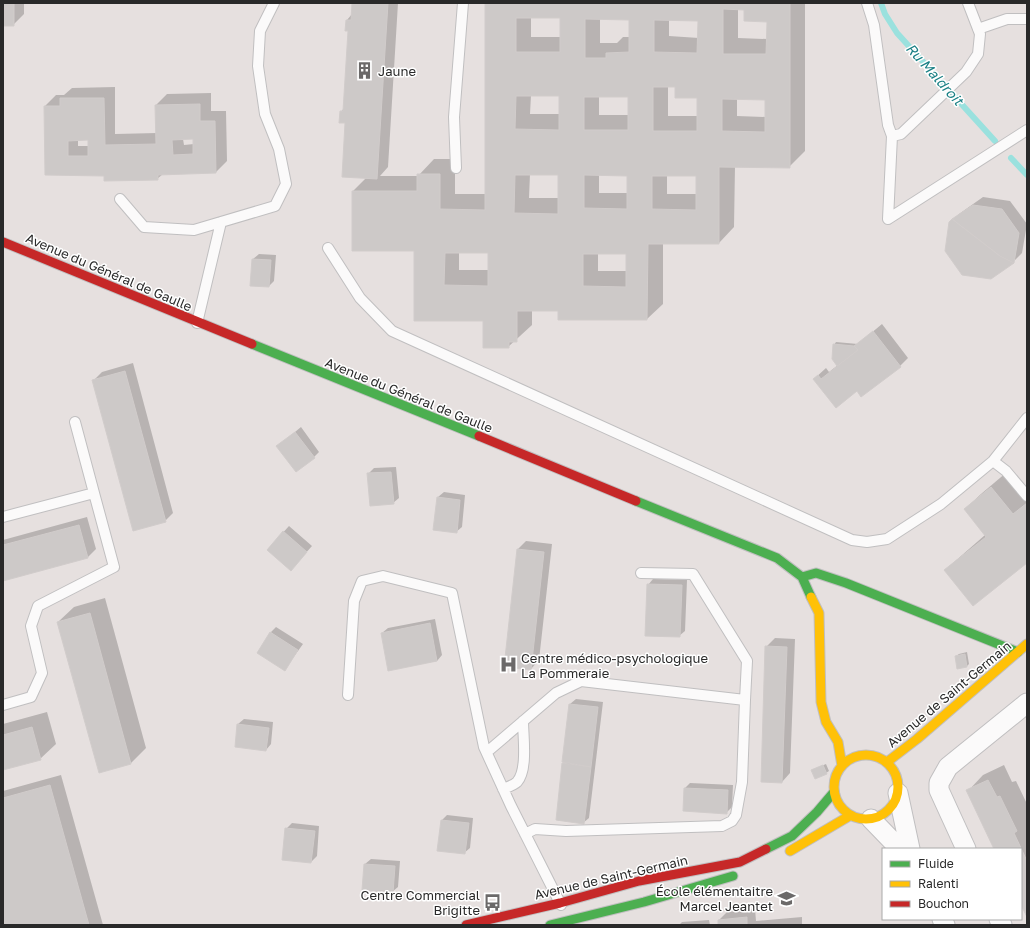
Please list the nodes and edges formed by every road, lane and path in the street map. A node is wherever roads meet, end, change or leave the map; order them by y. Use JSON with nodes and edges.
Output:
{"nodes":[{"id":1,"x":274,"y":3,"type":"edge"},
{"id":2,"x":464,"y":3,"type":"edge"},
{"id":3,"x":867,"y":3,"type":"edge"},
{"id":4,"x":968,"y":3,"type":"edge"},
{"id":5,"x":1027,"y":19,"type":"edge"},
{"id":6,"x":978,"y":29,"type":"junction"},
{"id":7,"x":1027,"y":130,"type":"edge"},
{"id":8,"x":892,"y":136,"type":"junction"},
{"id":9,"x":456,"y":168,"type":"dead end"},
{"id":10,"x":120,"y":199,"type":"dead end"},
{"id":11,"x":221,"y":222,"type":"junction"},
{"id":12,"x":3,"y":242,"type":"edge"},
{"id":13,"x":328,"y":248,"type":"dead end"},
{"id":14,"x":197,"y":323,"type":"junction"},
{"id":15,"x":1027,"y":418,"type":"edge"},
{"id":16,"x":75,"y":422,"type":"dead end"},
{"id":17,"x":993,"y":461,"type":"junction"},
{"id":18,"x":94,"y":493,"type":"junction"},
{"id":19,"x":1026,"y":496,"type":"edge"},
{"id":20,"x":3,"y":517,"type":"edge"},
{"id":21,"x":641,"y":573,"type":"dead end"},
{"id":22,"x":802,"y":577,"type":"junction"},
{"id":23,"x":1027,"y":644,"type":"edge"},
{"id":24,"x":1018,"y":652,"type":"junction"},
{"id":25,"x":348,"y":695,"type":"dead end"},
{"id":26,"x":745,"y":700,"type":"junction"},
{"id":27,"x":1027,"y":703,"type":"edge"},
{"id":28,"x":3,"y":705,"type":"edge"},
{"id":29,"x":523,"y":721,"type":"junction"},
{"id":30,"x":838,"y":742,"type":"junction"},
{"id":31,"x":487,"y":752,"type":"junction"},
{"id":32,"x":863,"y":755,"type":"junction"},
{"id":33,"x":887,"y":762,"type":"junction"},
{"id":34,"x":842,"y":766,"type":"junction"},
{"id":35,"x":503,"y":789,"type":"junction"},
{"id":36,"x":834,"y":792,"type":"junction"},
{"id":37,"x":898,"y":793,"type":"junction"},
{"id":38,"x":851,"y":815,"type":"junction"},
{"id":39,"x":871,"y":819,"type":"junction"},
{"id":40,"x":525,"y":834,"type":"junction"},
{"id":41,"x":899,"y":848,"type":"edge"},
{"id":42,"x":910,"y":848,"type":"edge"},
{"id":43,"x":966,"y":848,"type":"edge"},
{"id":44,"x":783,"y":855,"type":"dead end"},
{"id":45,"x":744,"y":872,"type":"dead end"},
{"id":46,"x":560,"y":903,"type":"junction"},
{"id":47,"x":565,"y":921,"type":"junction"},
{"id":48,"x":466,"y":925,"type":"edge"},
{"id":49,"x":550,"y":925,"type":"edge"}],
"edges":[{"from":1,"to":11,"type":"lane"},
{"from":2,"to":9,"type":"lane"},
{"from":3,"to":8,"type":"lane"},
{"from":4,"to":6,"type":"lane"},
{"from":5,"to":6,"type":"lane"},
{"from":6,"to":8,"type":"lane"},
{"from":7,"to":8,"type":"lane"},
{"from":10,"to":11,"type":"lane"},
{"from":11,"to":14,"type":"lane"},
{"from":12,"to":14,"type":"street","name":"Avenue du Général de Gaulle"},
{"from":13,"to":17,"type":"lane"},
{"from":14,"to":22,"type":"street","name":"Avenue du Général de Gaulle"},
{"from":15,"to":17,"type":"lane"},
{"from":16,"to":18,"type":"lane"},
{"from":17,"to":19,"type":"lane"},
{"from":18,"to":20,"type":"lane"},
{"from":18,"to":28,"type":"lane"},
{"from":21,"to":26,"type":"lane"},
{"from":22,"to":24,"type":"street"},
{"from":22,"to":30,"type":"street","name":"Avenue du Général de Gaulle"},
{"from":23,"to":24,"type":"street","name":"Avenue de Saint-Germain"},
{"from":24,"to":33,"type":"street","name":"Avenue de Saint-Germain"},
{"from":25,"to":31,"type":"lane"},
{"from":26,"to":29,"type":"lane"},
{"from":26,"to":40,"type":"lane"},
{"from":27,"to":43,"type":"street"},
{"from":29,"to":31,"type":"lane"},
{"from":29,"to":35,"type":"lane"},
{"from":30,"to":32,"type":"street"},
{"from":30,"to":34,"type":"street","name":"Avenue du Général de Gaulle"},
{"from":31,"to":35,"type":"lane"},
{"from":32,"to":33,"type":"street"},
{"from":32,"to":34,"type":"street"},
{"from":33,"to":37,"type":"street"},
{"from":34,"to":36,"type":"street"},
{"from":35,"to":40,"type":"lane"},
{"from":36,"to":38,"type":"street"},
{"from":36,"to":46,"type":"street","name":"Avenue de Saint-Germain"},
{"from":37,"to":39,"type":"street"},
{"from":37,"to":42,"type":"street"},
{"from":38,"to":39,"type":"street"},
{"from":38,"to":44,"type":"street"},
{"from":39,"to":41,"type":"street"},
{"from":40,"to":46,"type":"lane"},
{"from":45,"to":47,"type":"street"},
{"from":46,"to":47,"type":"lane"},
{"from":46,"to":48,"type":"street","name":"Avenue de Saint-Germain"},
{"from":47,"to":49,"type":"street"}]}
